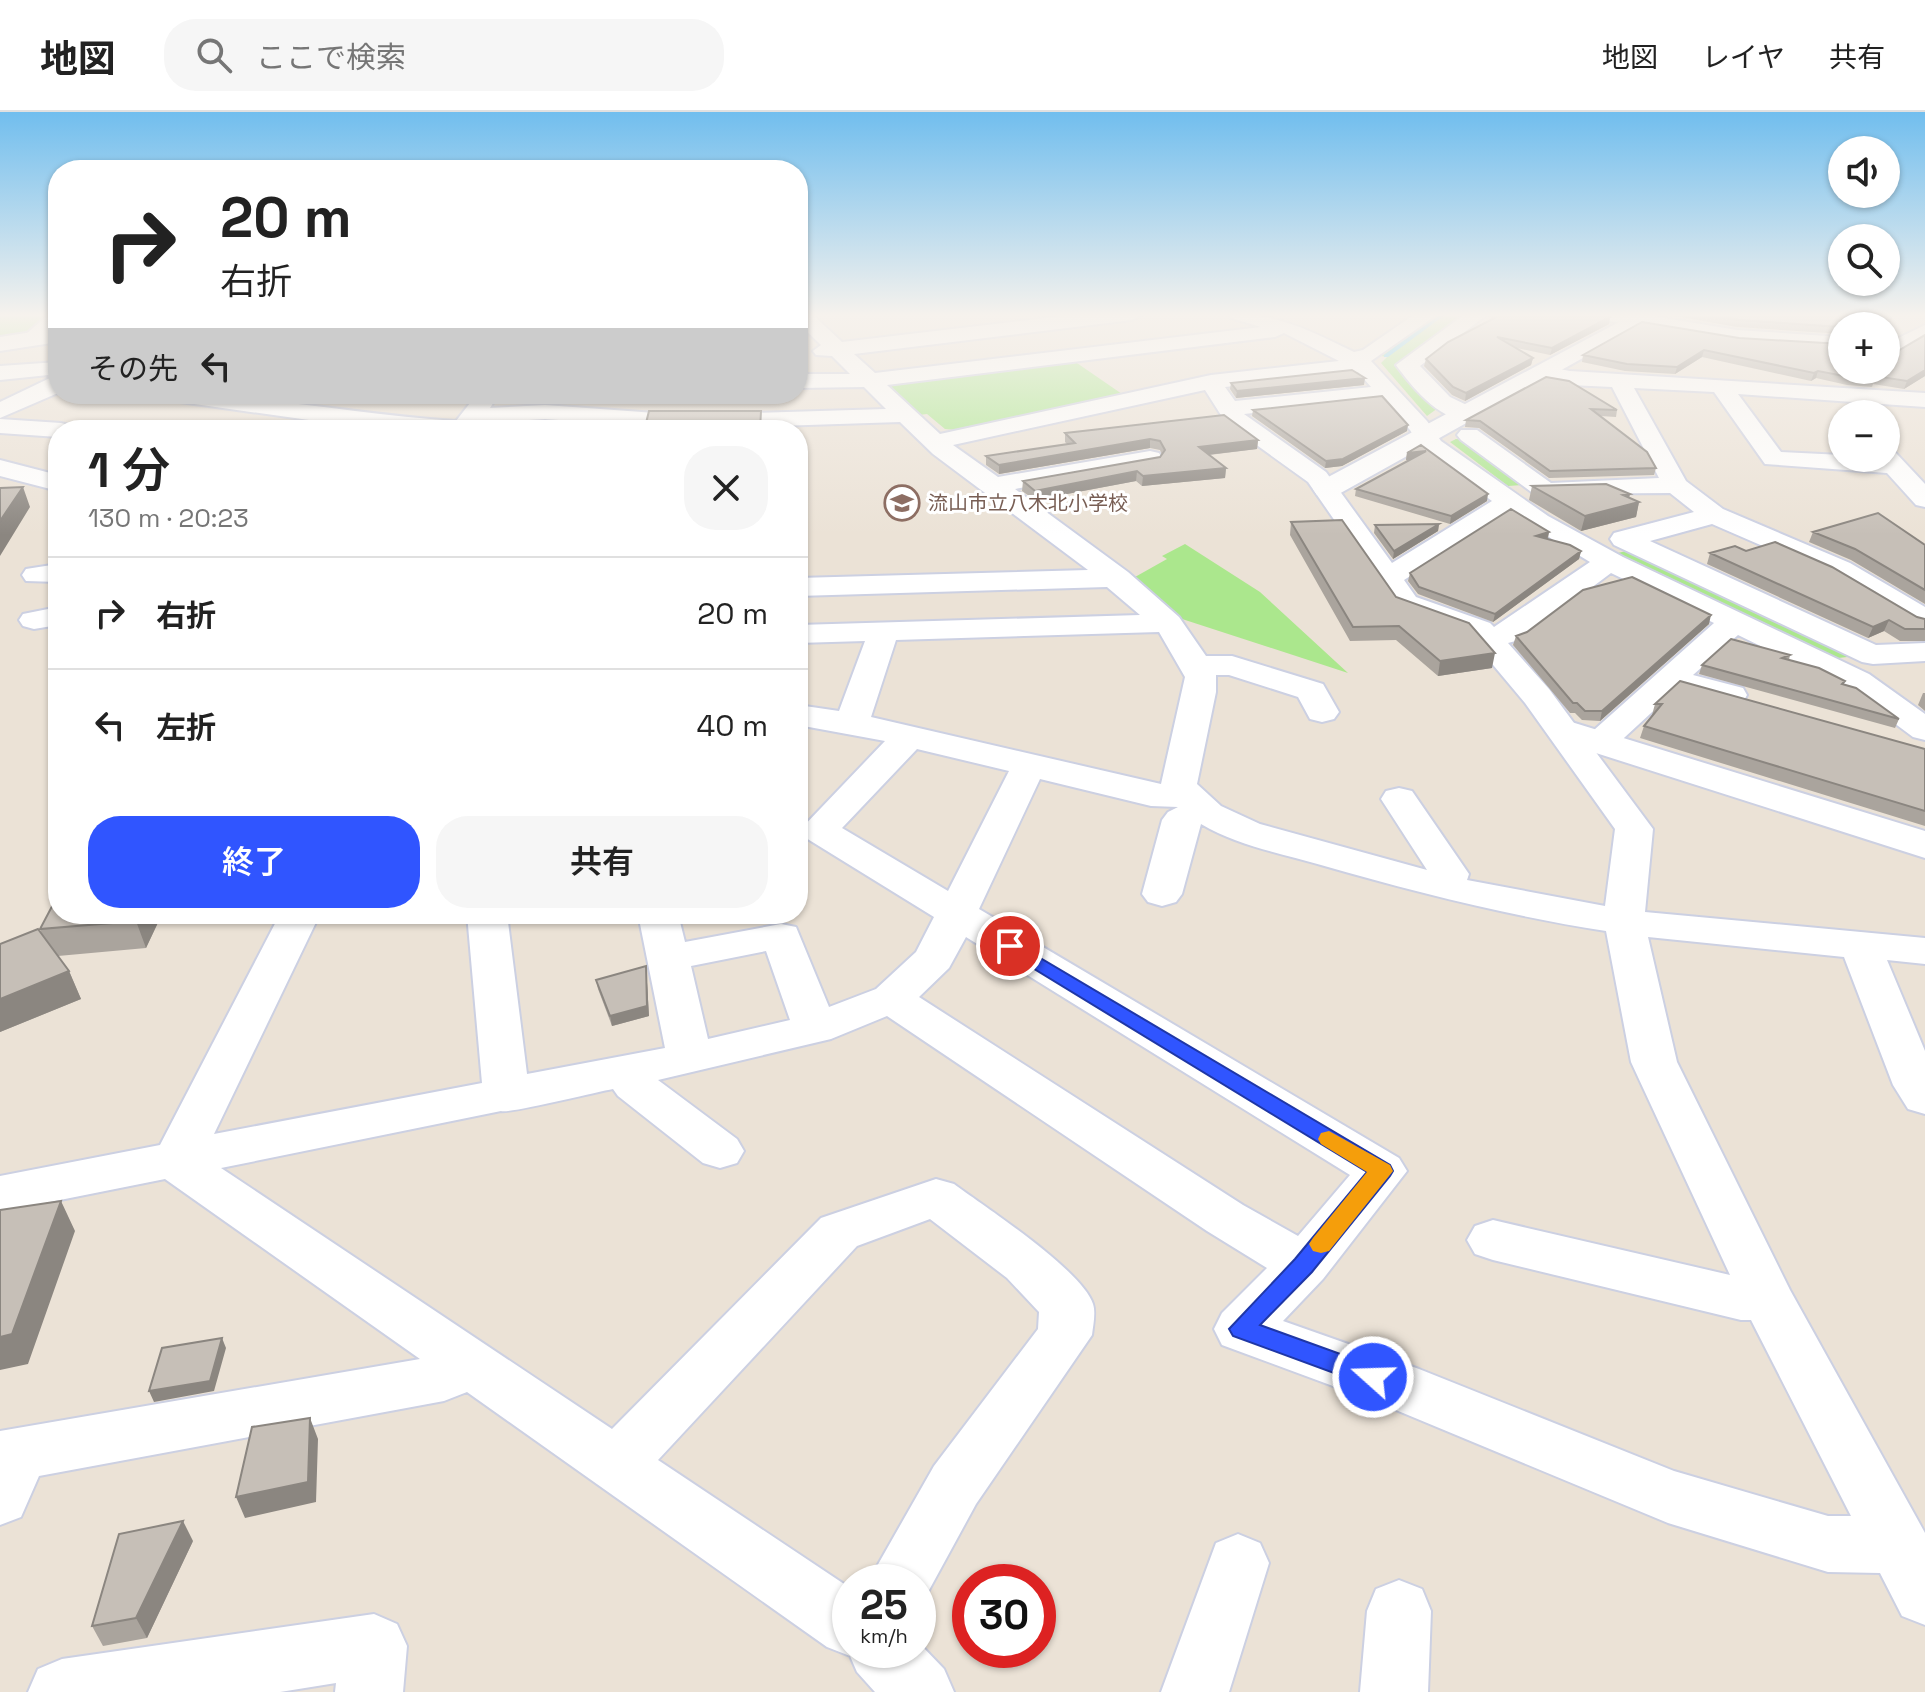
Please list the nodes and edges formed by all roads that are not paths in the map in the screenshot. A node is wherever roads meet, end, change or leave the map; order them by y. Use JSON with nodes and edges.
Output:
{"nodes":[{"id":1,"x":45,"y":388,"type":"edge"},
{"id":2,"x":879,"y":388,"type":"edge"},
{"id":3,"x":1122,"y":388,"type":"edge"},
{"id":4,"x":1185,"y":388,"type":"edge"},
{"id":5,"x":1215,"y":388,"type":"edge"},
{"id":6,"x":1384,"y":388,"type":"edge"},
{"id":7,"x":1429,"y":388,"type":"edge"},
{"id":8,"x":1522,"y":388,"type":"edge"},
{"id":9,"x":1623,"y":388,"type":"edge"},
{"id":10,"x":1722,"y":388,"type":"edge"},
{"id":11,"x":1754,"y":388,"type":"edge"},
{"id":12,"x":1836,"y":388,"type":"edge"},
{"id":13,"x":1388,"y":392,"type":"junction"},
{"id":14,"x":1834,"y":392,"type":"junction"},
{"id":15,"x":1138,"y":398,"type":"junction"},
{"id":16,"x":1838,"y":400,"type":"edge"},
{"id":17,"x":1925,"y":400,"type":"edge"},
{"id":18,"x":247,"y":404,"type":"edge"},
{"id":19,"x":482,"y":404,"type":"edge"},
{"id":20,"x":1229,"y":409,"type":"junction"},
{"id":21,"x":0,"y":411,"type":"edge"},
{"id":22,"x":909,"y":415,"type":"junction"},
{"id":23,"x":474,"y":416,"type":"junction"},
{"id":24,"x":366,"y":420,"type":"edge"},
{"id":25,"x":471,"y":420,"type":"edge"},
{"id":26,"x":601,"y":420,"type":"edge"},
{"id":27,"x":760,"y":420,"type":"edge"},
{"id":28,"x":1468,"y":425,"type":"junction"},
{"id":29,"x":0,"y":426,"type":"edge"},
{"id":30,"x":48,"y":429,"type":"edge"},
{"id":31,"x":1426,"y":436,"type":"junction"},
{"id":32,"x":936,"y":442,"type":"junction"},
{"id":33,"x":1151,"y":458,"type":"edge"},
{"id":34,"x":1902,"y":467,"type":"edge"},
{"id":35,"x":0,"y":468,"type":"edge"},
{"id":36,"x":48,"y":480,"type":"edge"},
{"id":37,"x":1676,"y":485,"type":"junction"},
{"id":38,"x":990,"y":486,"type":"junction"},
{"id":39,"x":1327,"y":489,"type":"junction"},
{"id":40,"x":1543,"y":489,"type":"junction"},
{"id":41,"x":1501,"y":496,"type":"junction"},
{"id":42,"x":1925,"y":499,"type":"edge"},
{"id":43,"x":1714,"y":515,"type":"junction"},
{"id":44,"x":1613,"y":563,"type":"junction"},
{"id":45,"x":1389,"y":577,"type":"junction"},
{"id":46,"x":1118,"y":578,"type":"junction"},
{"id":47,"x":808,"y":587,"type":"edge"},
{"id":48,"x":1925,"y":620,"type":"edge"},
{"id":49,"x":1168,"y":623,"type":"junction"},
{"id":50,"x":1740,"y":625,"type":"junction"},
{"id":51,"x":884,"y":631,"type":"junction"},
{"id":52,"x":808,"y":634,"type":"edge"},
{"id":53,"x":1487,"y":639,"type":"junction"},
{"id":54,"x":1925,"y":652,"type":"edge"},
{"id":55,"x":1196,"y":665,"type":"junction"},
{"id":56,"x":1669,"y":678,"type":"junction"},
{"id":57,"x":1759,"y":703,"type":"edge"},
{"id":58,"x":1322,"y":712,"type":"dead end"},
{"id":59,"x":808,"y":716,"type":"edge"},
{"id":60,"x":852,"y":723,"type":"junction"},
{"id":61,"x":1925,"y":730,"type":"edge"},
{"id":62,"x":1582,"y":736,"type":"junction"},
{"id":63,"x":909,"y":737,"type":"junction"},
{"id":64,"x":1880,"y":737,"type":"edge"},
{"id":65,"x":1925,"y":750,"type":"edge"},
{"id":66,"x":1030,"y":764,"type":"junction"},
{"id":67,"x":1399,"y":799,"type":"dead end"},
{"id":68,"x":1193,"y":803,"type":"junction"},
{"id":69,"x":1925,"y":845,"type":"edge"},
{"id":70,"x":1445,"y":886,"type":"junction"},
{"id":71,"x":1162,"y":894,"type":"dead end"},
{"id":72,"x":957,"y":913,"type":"junction"},
{"id":73,"x":1624,"y":920,"type":"junction"},
{"id":74,"x":295,"y":924,"type":"edge"},
{"id":75,"x":488,"y":924,"type":"edge"},
{"id":76,"x":660,"y":924,"type":"edge"},
{"id":77,"x":1860,"y":945,"type":"junction"},
{"id":78,"x":1925,"y":951,"type":"edge"},
{"id":79,"x":668,"y":958,"type":"junction"},
{"id":80,"x":891,"y":999,"type":"junction"},
{"id":81,"x":815,"y":1029,"type":"junction"},
{"id":82,"x":690,"y":1058,"type":"junction"},
{"id":83,"x":627,"y":1072,"type":"junction"},
{"id":84,"x":507,"y":1097,"type":"junction"},
{"id":85,"x":1925,"y":1098,"type":"edge"},
{"id":86,"x":720,"y":1151,"type":"dead end"},
{"id":87,"x":176,"y":1162,"type":"junction"},
{"id":88,"x":0,"y":1194,"type":"edge"},
{"id":89,"x":1493,"y":1240,"type":"dead end"},
{"id":90,"x":1304,"y":1265,"type":"junction"},
{"id":91,"x":1767,"y":1298,"type":"junction"},
{"id":92,"x":465,"y":1359,"type":"junction"},
{"id":93,"x":615,"y":1465,"type":"junction"},
{"id":94,"x":6,"y":1470,"type":"edge"},
{"id":95,"x":1899,"y":1545,"type":"junction"},
{"id":96,"x":1238,"y":1563,"type":"dead end"},
{"id":97,"x":910,"y":1564,"type":"edge"},
{"id":98,"x":1925,"y":1595,"type":"edge"},
{"id":99,"x":1399,"y":1611,"type":"dead end"},
{"id":100,"x":832,"y":1613,"type":"edge"},
{"id":101,"x":62,"y":1692,"type":"edge"},
{"id":102,"x":369,"y":1692,"type":"edge"},
{"id":103,"x":1195,"y":1692,"type":"edge"},
{"id":104,"x":1394,"y":1692,"type":"edge"}],
"edges":[{"from":1,"to":21,"type":"street"},
{"from":2,"to":22,"type":"street"},
{"from":3,"to":15,"type":"street"},
{"from":4,"to":15,"type":"street"},
{"from":5,"to":20,"type":"street"},
{"from":6,"to":13,"type":"street"},
{"from":7,"to":28,"type":"street"},
{"from":8,"to":28,"type":"street"},
{"from":9,"to":37,"type":"street"},
{"from":10,"to":34,"type":"street"},
{"from":11,"to":14,"type":"street"},
{"from":12,"to":14,"type":"street"},
{"from":13,"to":20,"type":"street"},
{"from":13,"to":31,"type":"street"},
{"from":14,"to":16,"type":"street"},
{"from":14,"to":17,"type":"street"},
{"from":15,"to":32,"type":"street"},
{"from":18,"to":24,"type":"street"},
{"from":19,"to":23,"type":"street"},
{"from":20,"to":39,"type":"street"},
{"from":22,"to":27,"type":"street"},
{"from":22,"to":32,"type":"street"},
{"from":23,"to":25,"type":"street"},
{"from":23,"to":26,"type":"street"},
{"from":28,"to":31,"type":"street"},
{"from":28,"to":40,"type":"street"},
{"from":29,"to":30,"type":"street"},
{"from":31,"to":39,"type":"street"},
{"from":31,"to":41,"type":"street"},
{"from":32,"to":38,"type":"street"},
{"from":33,"to":38,"type":"street"},
{"from":34,"to":42,"type":"street"},
{"from":35,"to":36,"type":"street"},
{"from":37,"to":40,"type":"street"},
{"from":37,"to":43,"type":"street"},
{"from":38,"to":46,"type":"street"},
{"from":39,"to":45,"type":"street"},
{"from":40,"to":41,"type":"street"},
{"from":41,"to":44,"type":"street"},
{"from":41,"to":45,"type":"street"},
{"from":43,"to":48,"type":"street"},
{"from":43,"to":54,"type":"street"},
{"from":44,"to":50,"type":"street"},
{"from":44,"to":53,"type":"street"},
{"from":45,"to":53,"type":"street"},
{"from":46,"to":47,"type":"street"},
{"from":46,"to":49,"type":"street"},
{"from":49,"to":51,"type":"street"},
{"from":49,"to":55,"type":"street"},
{"from":50,"to":56,"type":"street"},
{"from":50,"to":61,"type":"street"},
{"from":51,"to":52,"type":"street"},
{"from":51,"to":60,"type":"street"},
{"from":53,"to":62,"type":"street"},
{"from":55,"to":58,"type":"street"},
{"from":55,"to":68,"type":"street"},
{"from":56,"to":57,"type":"street"},
{"from":56,"to":62,"type":"street"},
{"from":59,"to":60,"type":"street"},
{"from":60,"to":63,"type":"street"},
{"from":62,"to":69,"type":"street"},
{"from":62,"to":73,"type":"street"},
{"from":63,"to":66,"type":"street"},
{"from":63,"to":72,"type":"street"},
{"from":64,"to":65,"type":"street"},
{"from":66,"to":68,"type":"street"},
{"from":66,"to":72,"type":"street"},
{"from":67,"to":70,"type":"street"},
{"from":68,"to":70,"type":"street"},
{"from":68,"to":71,"type":"street"},
{"from":70,"to":73,"type":"street"},
{"from":72,"to":80,"type":"street"},
{"from":72,"to":90,"type":"street"},
{"from":73,"to":77,"type":"street"},
{"from":73,"to":91,"type":"street"},
{"from":74,"to":87,"type":"street"},
{"from":75,"to":84,"type":"street"},
{"from":76,"to":79,"type":"street"},
{"from":77,"to":78,"type":"street"},
{"from":77,"to":85,"type":"street"},
{"from":79,"to":81,"type":"street"},
{"from":79,"to":82,"type":"street"},
{"from":80,"to":81,"type":"street"},
{"from":80,"to":90,"type":"street"},
{"from":81,"to":82,"type":"street"},
{"from":82,"to":83,"type":"street"},
{"from":83,"to":84,"type":"street"},
{"from":83,"to":86,"type":"street"},
{"from":84,"to":87,"type":"street"},
{"from":87,"to":88,"type":"street"},
{"from":87,"to":92,"type":"street"},
{"from":89,"to":91,"type":"street"},
{"from":90,"to":95,"type":"street"},
{"from":91,"to":95,"type":"street"},
{"from":92,"to":93,"type":"street"},
{"from":92,"to":94,"type":"street"},
{"from":93,"to":97,"type":"street"},
{"from":93,"to":100,"type":"street"},
{"from":95,"to":98,"type":"street"},
{"from":96,"to":103,"type":"street"},
{"from":99,"to":104,"type":"street"},
{"from":101,"to":102,"type":"street"}]}
